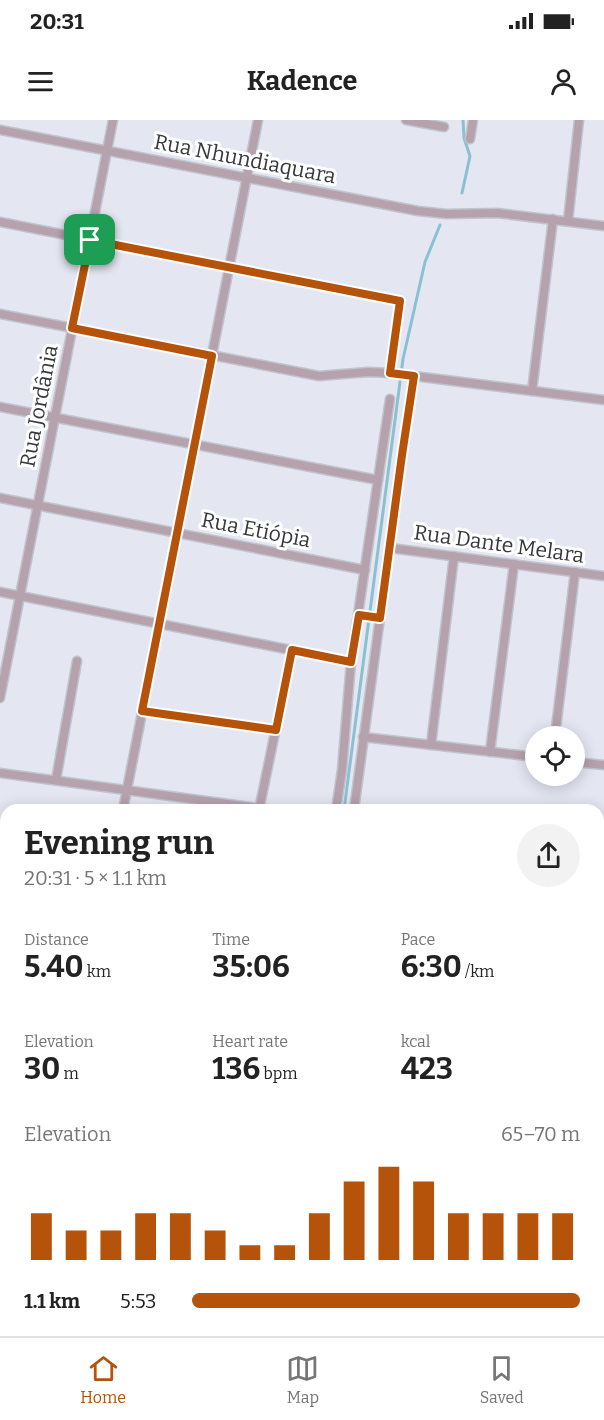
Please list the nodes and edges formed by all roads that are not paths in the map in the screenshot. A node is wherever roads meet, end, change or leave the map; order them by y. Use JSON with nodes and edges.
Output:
{"nodes":[{"id":1,"x":113,"y":120,"type":"edge"},
{"id":2,"x":258,"y":120,"type":"edge"},
{"id":3,"x":406,"y":120,"type":"edge"},
{"id":4,"x":473,"y":120,"type":"edge"},
{"id":5,"x":579,"y":120,"type":"edge"},
{"id":6,"x":444,"y":127,"type":"dead end"},
{"id":7,"x":0,"y":130,"type":"edge"},
{"id":8,"x":470,"y":139,"type":"dead end"},
{"id":9,"x":107,"y":151,"type":"junction"},
{"id":10,"x":247,"y":178,"type":"junction"},
{"id":11,"x":553,"y":219,"type":"junction"},
{"id":12,"x":568,"y":221,"type":"junction"},
{"id":13,"x":0,"y":222,"type":"edge"},
{"id":14,"x":604,"y":226,"type":"edge"},
{"id":15,"x":90,"y":240,"type":"junction"},
{"id":16,"x":229,"y":267,"type":"junction"},
{"id":17,"x":400,"y":301,"type":"road end"},
{"id":18,"x":0,"y":314,"type":"edge"},
{"id":19,"x":72,"y":328,"type":"junction"},
{"id":20,"x":212,"y":356,"type":"junction"},
{"id":21,"x":414,"y":376,"type":"junction"},
{"id":22,"x":532,"y":391,"type":"junction"},
{"id":23,"x":390,"y":399,"type":"dead end"},
{"id":24,"x":604,"y":400,"type":"edge"},
{"id":25,"x":0,"y":406,"type":"edge"},
{"id":26,"x":55,"y":417,"type":"junction"},
{"id":27,"x":195,"y":444,"type":"junction"},
{"id":28,"x":378,"y":480,"type":"junction"},
{"id":29,"x":0,"y":498,"type":"edge"},
{"id":30,"x":38,"y":505,"type":"junction"},
{"id":31,"x":177,"y":533,"type":"junction"},
{"id":32,"x":390,"y":548,"type":"junction"},
{"id":33,"x":454,"y":556,"type":"junction"},
{"id":34,"x":514,"y":564,"type":"junction"},
{"id":35,"x":365,"y":570,"type":"junction"},
{"id":36,"x":575,"y":572,"type":"junction"},
{"id":37,"x":604,"y":576,"type":"edge"},
{"id":38,"x":0,"y":592,"type":"edge"},
{"id":39,"x":20,"y":596,"type":"junction"},
{"id":40,"x":159,"y":624,"type":"junction"},
{"id":41,"x":292,"y":650,"type":"junction"},
{"id":42,"x":77,"y":661,"type":"dead end"},
{"id":43,"x":351,"y":662,"type":"junction"},
{"id":44,"x":0,"y":698,"type":"edge"},
{"id":45,"x":142,"y":711,"type":"junction"},
{"id":46,"x":556,"y":726,"type":"edge"},
{"id":47,"x":276,"y":730,"type":"junction"},
{"id":48,"x":363,"y":737,"type":"junction"},
{"id":49,"x":431,"y":745,"type":"junction"},
{"id":50,"x":490,"y":752,"type":"junction"},
{"id":51,"x":525,"y":756,"type":"edge"},
{"id":52,"x":585,"y":763,"type":"edge"},
{"id":53,"x":604,"y":765,"type":"edge"},
{"id":54,"x":0,"y":773,"type":"edge"},
{"id":55,"x":56,"y":780,"type":"junction"},
{"id":56,"x":127,"y":790,"type":"junction"},
{"id":57,"x":124,"y":804,"type":"edge"},
{"id":58,"x":224,"y":804,"type":"edge"},
{"id":59,"x":260,"y":804,"type":"edge"},
{"id":60,"x":337,"y":804,"type":"edge"},
{"id":61,"x":355,"y":804,"type":"edge"}],
"edges":[{"from":1,"to":9,"type":"street","name":"Rua Jordânia"},
{"from":2,"to":10,"type":"street"},
{"from":3,"to":6,"type":"street"},
{"from":4,"to":8,"type":"street"},
{"from":5,"to":12,"type":"street"},
{"from":7,"to":9,"type":"street","name":"Rua Nhundiaquara"},
{"from":9,"to":10,"type":"street","name":"Rua Nhundiaquara"},
{"from":9,"to":15,"type":"street","name":"Rua Jordânia"},
{"from":10,"to":11,"type":"street","name":"Rua Nhundiaquara"},
{"from":10,"to":16,"type":"street"},
{"from":11,"to":12,"type":"street","name":"Rua Nhundiaquara"},
{"from":11,"to":22,"type":"street"},
{"from":12,"to":14,"type":"street","name":"Rua Nhundiaquara"},
{"from":13,"to":15,"type":"street"},
{"from":15,"to":16,"type":"street"},
{"from":15,"to":19,"type":"street","name":"Rua Jordânia"},
{"from":16,"to":17,"type":"street"},
{"from":16,"to":20,"type":"street"},
{"from":18,"to":19,"type":"street"},
{"from":19,"to":20,"type":"street"},
{"from":19,"to":26,"type":"street","name":"Rua Jordânia"},
{"from":20,"to":21,"type":"street"},
{"from":20,"to":27,"type":"street"},
{"from":21,"to":22,"type":"street"},
{"from":21,"to":32,"type":"street"},
{"from":22,"to":24,"type":"street"},
{"from":23,"to":28,"type":"street"},
{"from":25,"to":26,"type":"street"},
{"from":26,"to":27,"type":"street"},
{"from":26,"to":30,"type":"street","name":"Rua Jordânia"},
{"from":27,"to":28,"type":"street"},
{"from":27,"to":31,"type":"street"},
{"from":28,"to":35,"type":"street"},
{"from":29,"to":30,"type":"street","name":"Rua Etiópia"},
{"from":30,"to":31,"type":"street","name":"Rua Etiópia"},
{"from":30,"to":39,"type":"street","name":"Rua Jordânia"},
{"from":31,"to":35,"type":"street","name":"Rua Etiópia"},
{"from":31,"to":40,"type":"street"},
{"from":32,"to":33,"type":"street","name":"Rua Dante Melara"},
{"from":32,"to":48,"type":"street"},
{"from":33,"to":34,"type":"street","name":"Rua Dante Melara"},
{"from":33,"to":49,"type":"street"},
{"from":34,"to":36,"type":"street","name":"Rua Dante Melara"},
{"from":34,"to":50,"type":"street"},
{"from":35,"to":43,"type":"street"},
{"from":36,"to":37,"type":"street","name":"Rua Dante Melara"},
{"from":36,"to":46,"type":"street"},
{"from":38,"to":39,"type":"street"},
{"from":39,"to":40,"type":"street"},
{"from":39,"to":44,"type":"street","name":"Rua Jordânia"},
{"from":40,"to":41,"type":"street"},
{"from":40,"to":45,"type":"street"},
{"from":41,"to":43,"type":"street"},
{"from":41,"to":47,"type":"street"},
{"from":42,"to":55,"type":"street"},
{"from":43,"to":60,"type":"street"},
{"from":45,"to":47,"type":"street"},
{"from":45,"to":56,"type":"street"},
{"from":47,"to":59,"type":"street"},
{"from":48,"to":49,"type":"street"},
{"from":48,"to":61,"type":"street"},
{"from":49,"to":50,"type":"street"},
{"from":50,"to":51,"type":"street"},
{"from":52,"to":53,"type":"street"},
{"from":54,"to":55,"type":"street"},
{"from":55,"to":56,"type":"street"},
{"from":56,"to":57,"type":"street"},
{"from":56,"to":58,"type":"street"}]}
